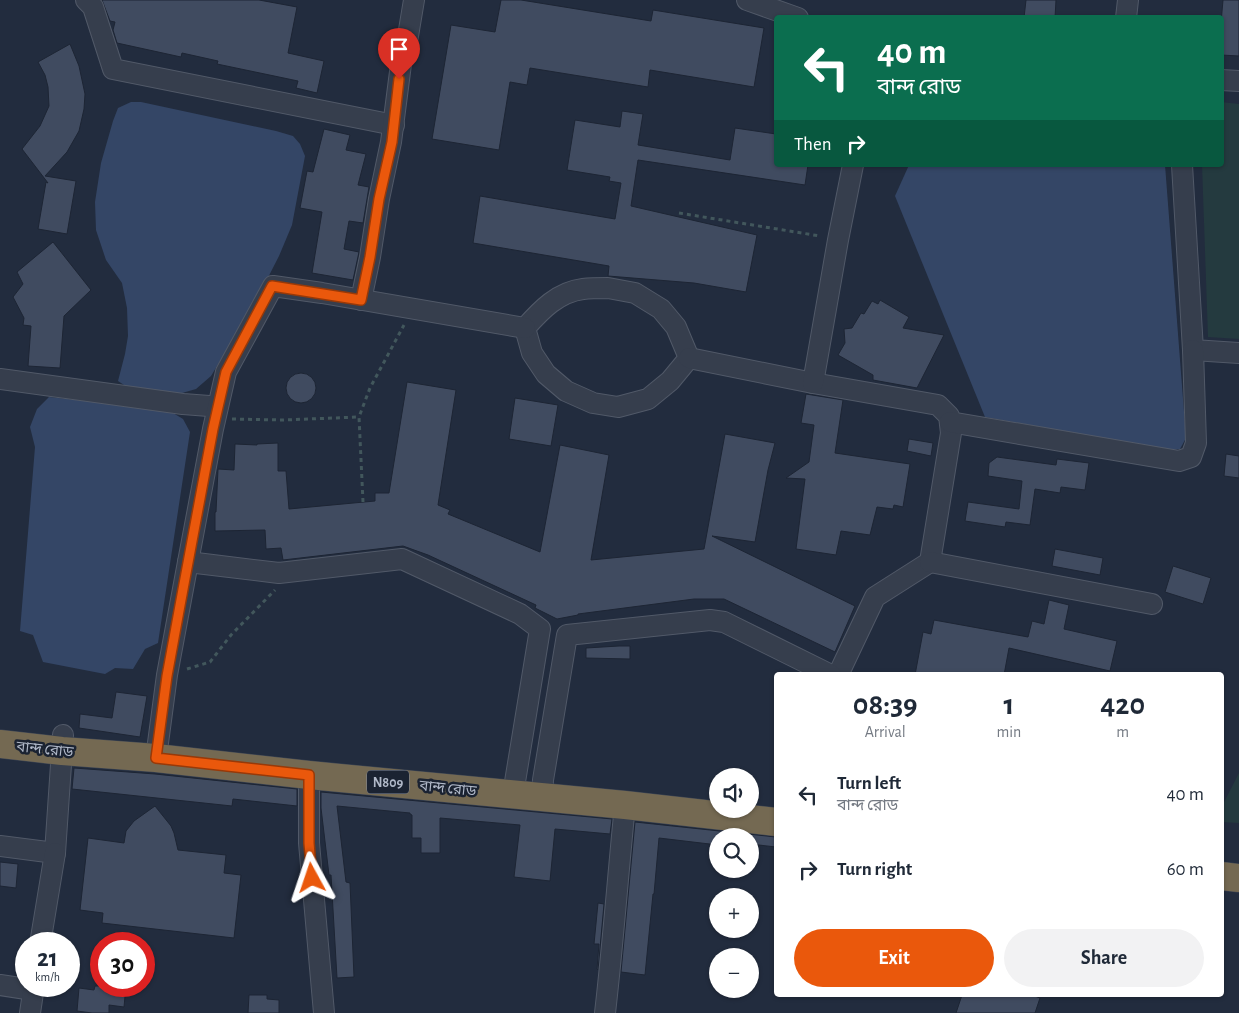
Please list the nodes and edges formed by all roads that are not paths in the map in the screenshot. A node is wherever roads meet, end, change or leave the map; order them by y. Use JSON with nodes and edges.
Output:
{"nodes":[{"id":1,"x":86,"y":0,"type":"edge"},
{"id":2,"x":414,"y":0,"type":"edge"},
{"id":3,"x":747,"y":0,"type":"edge"},
{"id":4,"x":1128,"y":0,"type":"edge"},
{"id":5,"x":790,"y":15,"type":"edge"},
{"id":6,"x":1126,"y":15,"type":"edge"},
{"id":7,"x":1224,"y":80,"type":"edge"},
{"id":8,"x":1239,"y":81,"type":"edge"},
{"id":9,"x":394,"y":125,"type":"junction"},
{"id":10,"x":853,"y":167,"type":"edge"},
{"id":11,"x":1182,"y":167,"type":"edge"},
{"id":12,"x":361,"y":300,"type":"junction"},
{"id":13,"x":525,"y":328,"type":"junction"},
{"id":14,"x":1193,"y":350,"type":"junction"},
{"id":15,"x":1239,"y":353,"type":"edge"},
{"id":16,"x":689,"y":358,"type":"junction"},
{"id":17,"x":0,"y":379,"type":"edge"},
{"id":18,"x":813,"y":383,"type":"junction"},
{"id":19,"x":212,"y":413,"type":"junction"},
{"id":20,"x":950,"y":422,"type":"junction"},
{"id":21,"x":188,"y":562,"type":"junction"},
{"id":22,"x":930,"y":562,"type":"junction"},
{"id":23,"x":1152,"y":604,"type":"dead end"},
{"id":24,"x":540,"y":629,"type":"junction"},
{"id":25,"x":567,"y":635,"type":"junction"},
{"id":26,"x":825,"y":672,"type":"edge"},
{"id":27,"x":839,"y":672,"type":"edge"},
{"id":28,"x":0,"y":728,"type":"edge"},
{"id":29,"x":63,"y":743,"type":"junction"},
{"id":30,"x":0,"y":744,"type":"edge"},
{"id":31,"x":157,"y":751,"type":"junction"},
{"id":32,"x":309,"y":775,"type":"junction"},
{"id":33,"x":514,"y":786,"type":"junction"},
{"id":34,"x":542,"y":788,"type":"junction"},
{"id":35,"x":709,"y":797,"type":"edge"},
{"id":36,"x":759,"y":803,"type":"edge"},
{"id":37,"x":625,"y":805,"type":"junction"},
{"id":38,"x":774,"y":805,"type":"edge"},
{"id":39,"x":774,"y":822,"type":"edge"},
{"id":40,"x":0,"y":846,"type":"edge"},
{"id":41,"x":55,"y":853,"type":"junction"},
{"id":42,"x":1224,"y":859,"type":"edge"},
{"id":43,"x":1239,"y":860,"type":"edge"},
{"id":44,"x":1224,"y":876,"type":"edge"},
{"id":45,"x":1239,"y":878,"type":"edge"},
{"id":46,"x":42,"y":932,"type":"edge"},
{"id":47,"x":0,"y":986,"type":"edge"},
{"id":48,"x":15,"y":987,"type":"edge"},
{"id":49,"x":33,"y":997,"type":"edge"},
{"id":50,"x":30,"y":1013,"type":"edge"},
{"id":51,"x":324,"y":1013,"type":"edge"},
{"id":52,"x":605,"y":1013,"type":"edge"}],
"edges":[{"from":1,"to":9,"type":"street"},
{"from":2,"to":9,"type":"street"},
{"from":3,"to":5,"type":"street"},
{"from":4,"to":6,"type":"street"},
{"from":7,"to":8,"type":"street"},
{"from":9,"to":12,"type":"street"},
{"from":10,"to":18,"type":"street"},
{"from":11,"to":14,"type":"street"},
{"from":12,"to":13,"type":"street"},
{"from":12,"to":19,"type":"street"},
{"from":13,"to":16,"type":"street"},
{"from":13,"to":16,"type":"street"},
{"from":14,"to":15,"type":"street"},
{"from":14,"to":20,"type":"street"},
{"from":16,"to":18,"type":"street"},
{"from":17,"to":19,"type":"street"},
{"from":18,"to":20,"type":"street"},
{"from":19,"to":21,"type":"street"},
{"from":20,"to":22,"type":"street"},
{"from":21,"to":24,"type":"street"},
{"from":21,"to":31,"type":"street"},
{"from":22,"to":23,"type":"street"},
{"from":22,"to":27,"type":"street"},
{"from":24,"to":25,"type":"street"},
{"from":24,"to":33,"type":"street"},
{"from":25,"to":26,"type":"street"},
{"from":25,"to":34,"type":"street"},
{"from":28,"to":29,"type":"highway","name":"বান্দ রোড","number":"N809"},
{"from":29,"to":30,"type":"highway","name":"বান্দ রোড","number":"N809"},
{"from":29,"to":31,"type":"highway","name":"বান্দ রোড","number":"N809"},
{"from":29,"to":41,"type":"street"},
{"from":31,"to":32,"type":"highway","name":"বান্দ রোড","number":"N809"},
{"from":31,"to":33,"type":"highway","name":"বান্দ রোড","number":"N809"},
{"from":32,"to":33,"type":"highway","name":"বান্দ রোড","number":"N809"},
{"from":32,"to":51,"type":"street"},
{"from":33,"to":34,"type":"highway","name":"বান্দ রোড","number":"N809"},
{"from":34,"to":35,"type":"highway","name":"বান্দ রোড","number":"N809"},
{"from":34,"to":37,"type":"highway","name":"বান্দ রোড","number":"N809"},
{"from":36,"to":38,"type":"highway"},
{"from":37,"to":39,"type":"highway","name":"বান্দ রোড","number":"N809"},
{"from":37,"to":52,"type":"street"},
{"from":40,"to":41,"type":"street"},
{"from":41,"to":46,"type":"street"},
{"from":42,"to":43,"type":"highway"},
{"from":44,"to":45,"type":"highway"},
{"from":47,"to":48,"type":"street"},
{"from":49,"to":50,"type":"street"}]}
